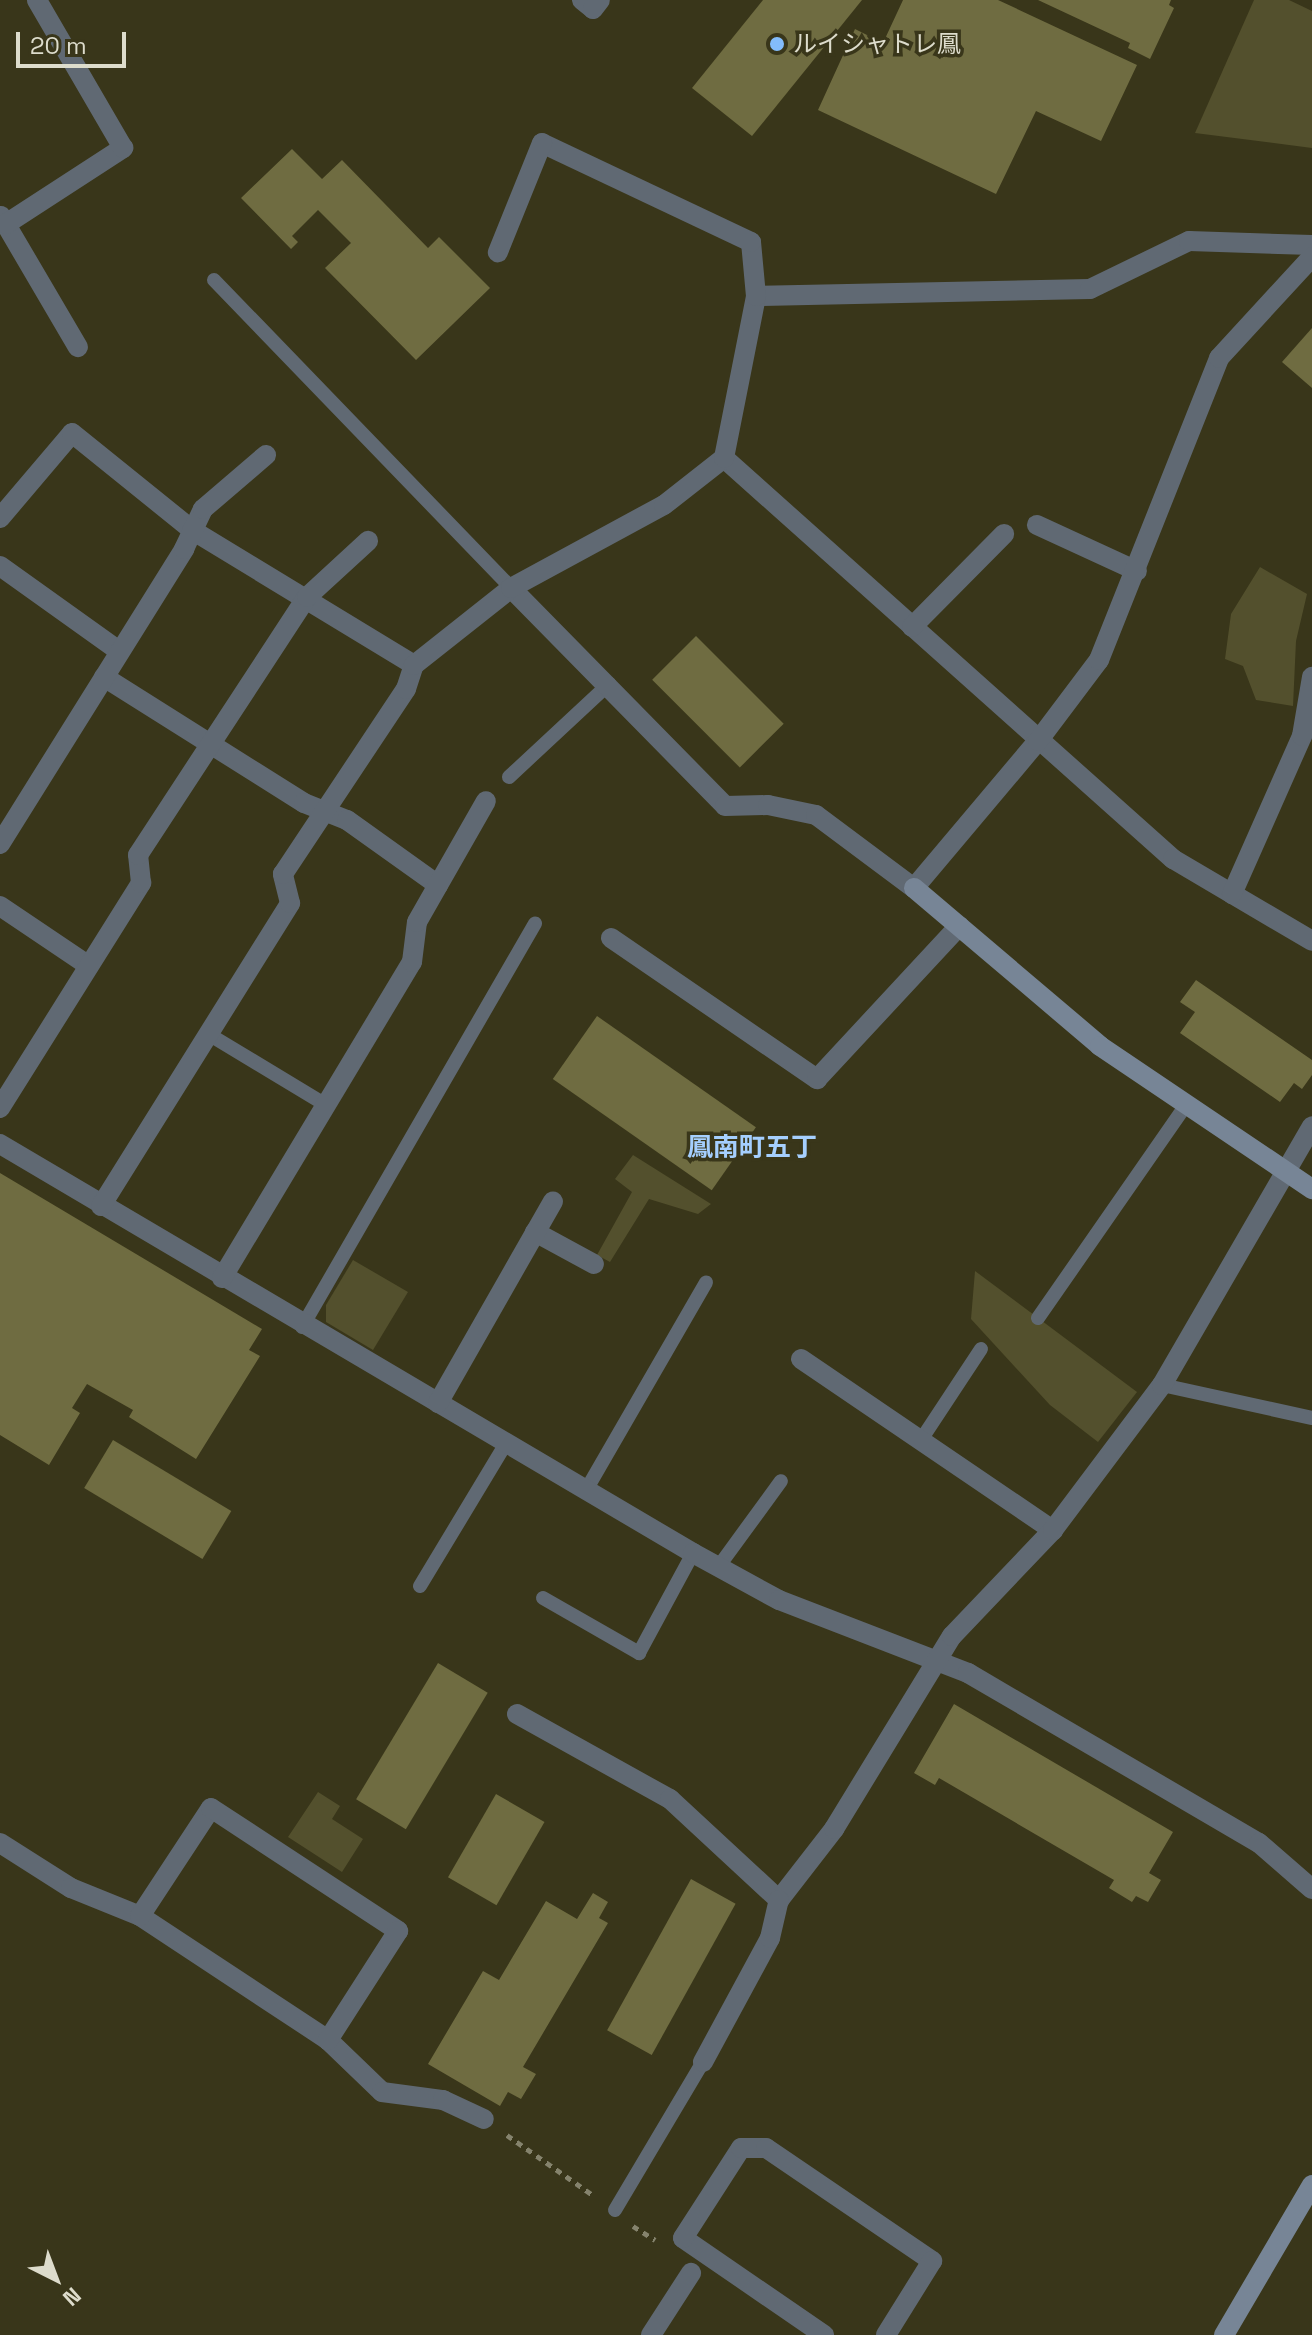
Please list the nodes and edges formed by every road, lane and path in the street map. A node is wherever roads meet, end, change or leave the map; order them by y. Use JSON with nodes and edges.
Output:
{"nodes":[{"id":1,"x":37,"y":0,"type":"edge"},
{"id":2,"x":582,"y":0,"type":"edge"},
{"id":3,"x":600,"y":0,"type":"edge"},
{"id":4,"x":3,"y":219,"type":"edge"},
{"id":5,"x":1312,"y":245,"type":"edge"},
{"id":6,"x":498,"y":252,"type":"dead end"},
{"id":7,"x":1312,"y":257,"type":"edge"},
{"id":8,"x":214,"y":280,"type":"dead end"},
{"id":9,"x":756,"y":296,"type":"junction"},
{"id":10,"x":78,"y":347,"type":"dead end"},
{"id":11,"x":266,"y":455,"type":"dead end"},
{"id":12,"x":724,"y":458,"type":"junction"},
{"id":13,"x":0,"y":518,"type":"edge"},
{"id":14,"x":1037,"y":525,"type":"dead end"},
{"id":15,"x":192,"y":530,"type":"junction"},
{"id":16,"x":1004,"y":534,"type":"dead end"},
{"id":17,"x":368,"y":541,"type":"dead end"},
{"id":18,"x":0,"y":566,"type":"edge"},
{"id":19,"x":1137,"y":571,"type":"junction"},
{"id":20,"x":511,"y":588,"type":"junction"},
{"id":21,"x":307,"y":597,"type":"junction"},
{"id":22,"x":912,"y":627,"type":"junction"},
{"id":23,"x":119,"y":651,"type":"junction"},
{"id":24,"x":414,"y":665,"type":"junction"},
{"id":25,"x":104,"y":677,"type":"junction"},
{"id":26,"x":1312,"y":677,"type":"edge"},
{"id":27,"x":609,"y":684,"type":"junction"},
{"id":28,"x":1038,"y":741,"type":"junction"},
{"id":29,"x":210,"y":746,"type":"junction"},
{"id":30,"x":509,"y":777,"type":"dead end"},
{"id":31,"x":486,"y":801,"type":"dead end"},
{"id":32,"x":326,"y":812,"type":"junction"},
{"id":33,"x":0,"y":844,"type":"edge"},
{"id":34,"x":438,"y":885,"type":"junction"},
{"id":35,"x":914,"y":888,"type":"junction"},
{"id":36,"x":1232,"y":894,"type":"junction"},
{"id":37,"x":0,"y":906,"type":"edge"},
{"id":38,"x":535,"y":923,"type":"dead end"},
{"id":39,"x":959,"y":926,"type":"junction"},
{"id":40,"x":611,"y":938,"type":"dead end"},
{"id":41,"x":1312,"y":941,"type":"edge"},
{"id":42,"x":89,"y":966,"type":"junction"},
{"id":43,"x":210,"y":1035,"type":"junction"},
{"id":44,"x":326,"y":1105,"type":"junction"},
{"id":45,"x":1186,"y":1105,"type":"junction"},
{"id":46,"x":0,"y":1108,"type":"edge"},
{"id":47,"x":1312,"y":1126,"type":"edge"},
{"id":48,"x":0,"y":1144,"type":"edge"},
{"id":49,"x":1285,"y":1174,"type":"junction"},
{"id":50,"x":1312,"y":1189,"type":"edge"},
{"id":51,"x":553,"y":1201,"type":"dead end"},
{"id":52,"x":101,"y":1206,"type":"junction"},
{"id":53,"x":535,"y":1232,"type":"junction"},
{"id":54,"x":594,"y":1264,"type":"dead end"},
{"id":55,"x":222,"y":1278,"type":"junction"},
{"id":56,"x":706,"y":1282,"type":"dead end"},
{"id":57,"x":1038,"y":1318,"type":"dead end"},
{"id":58,"x":302,"y":1327,"type":"junction"},
{"id":59,"x":981,"y":1349,"type":"dead end"},
{"id":60,"x":801,"y":1359,"type":"dead end"},
{"id":61,"x":1162,"y":1385,"type":"junction"},
{"id":62,"x":438,"y":1403,"type":"junction"},
{"id":63,"x":1312,"y":1418,"type":"edge"},
{"id":64,"x":921,"y":1440,"type":"junction"},
{"id":65,"x":505,"y":1445,"type":"junction"},
{"id":66,"x":781,"y":1481,"type":"dead end"},
{"id":67,"x":585,"y":1492,"type":"junction"},
{"id":68,"x":1053,"y":1530,"type":"junction"},
{"id":69,"x":693,"y":1553,"type":"junction"},
{"id":70,"x":719,"y":1566,"type":"junction"},
{"id":71,"x":420,"y":1586,"type":"dead end"},
{"id":72,"x":543,"y":1598,"type":"dead end"},
{"id":73,"x":939,"y":1662,"type":"junction"},
{"id":74,"x":517,"y":1714,"type":"dead end"},
{"id":75,"x":0,"y":1843,"type":"edge"},
{"id":76,"x":1312,"y":1889,"type":"edge"},
{"id":77,"x":779,"y":1900,"type":"junction"},
{"id":78,"x":140,"y":1916,"type":"junction"},
{"id":79,"x":328,"y":2040,"type":"junction"},
{"id":80,"x":703,"y":2062,"type":"joint"},
{"id":81,"x":484,"y":2119,"type":"dead end"},
{"id":82,"x":1312,"y":2185,"type":"edge"},
{"id":83,"x":615,"y":2210,"type":"dead end"},
{"id":84,"x":691,"y":2273,"type":"dead end"},
{"id":85,"x":651,"y":2335,"type":"edge"},
{"id":86,"x":824,"y":2335,"type":"edge"},
{"id":87,"x":886,"y":2335,"type":"edge"},
{"id":88,"x":1224,"y":2335,"type":"edge"}],
"edges":[{"from":1,"to":4,"type":"street"},
{"from":2,"to":3,"type":"street"},
{"from":4,"to":10,"type":"street"},
{"from":5,"to":9,"type":"street"},
{"from":6,"to":9,"type":"street"},
{"from":7,"to":19,"type":"street"},
{"from":8,"to":20,"type":"lane"},
{"from":9,"to":12,"type":"street"},
{"from":11,"to":15,"type":"street"},
{"from":12,"to":20,"type":"street"},
{"from":12,"to":22,"type":"street"},
{"from":13,"to":15,"type":"street"},
{"from":14,"to":19,"type":"street"},
{"from":15,"to":21,"type":"street"},
{"from":15,"to":23,"type":"street"},
{"from":16,"to":22,"type":"street"},
{"from":17,"to":21,"type":"street"},
{"from":18,"to":23,"type":"street"},
{"from":19,"to":28,"type":"street"},
{"from":20,"to":24,"type":"street"},
{"from":20,"to":27,"type":"street"},
{"from":21,"to":24,"type":"street"},
{"from":21,"to":29,"type":"street"},
{"from":22,"to":28,"type":"street"},
{"from":23,"to":25,"type":"street"},
{"from":24,"to":32,"type":"street"},
{"from":25,"to":29,"type":"street"},
{"from":25,"to":33,"type":"street"},
{"from":26,"to":36,"type":"street"},
{"from":27,"to":30,"type":"lane"},
{"from":27,"to":35,"type":"street"},
{"from":28,"to":35,"type":"street"},
{"from":28,"to":36,"type":"street"},
{"from":29,"to":32,"type":"street"},
{"from":29,"to":42,"type":"street"},
{"from":31,"to":34,"type":"street"},
{"from":32,"to":34,"type":"street"},
{"from":32,"to":43,"type":"street"},
{"from":34,"to":44,"type":"street"},
{"from":35,"to":39,"type":"street"},
{"from":36,"to":41,"type":"street"},
{"from":37,"to":42,"type":"street"},
{"from":38,"to":58,"type":"lane"},
{"from":39,"to":40,"type":"street"},
{"from":39,"to":45,"type":"street"},
{"from":42,"to":46,"type":"street"},
{"from":43,"to":44,"type":"lane"},
{"from":43,"to":52,"type":"street"},
{"from":44,"to":55,"type":"street"},
{"from":45,"to":49,"type":"street"},
{"from":45,"to":57,"type":"lane"},
{"from":47,"to":49,"type":"street"},
{"from":48,"to":52,"type":"street"},
{"from":49,"to":50,"type":"street"},
{"from":49,"to":61,"type":"street"},
{"from":51,"to":53,"type":"street"},
{"from":52,"to":55,"type":"street"},
{"from":53,"to":54,"type":"street"},
{"from":53,"to":62,"type":"street"},
{"from":55,"to":58,"type":"street"},
{"from":56,"to":67,"type":"lane"},
{"from":58,"to":62,"type":"street"},
{"from":59,"to":64,"type":"lane"},
{"from":60,"to":64,"type":"street"},
{"from":61,"to":63,"type":"lane"},
{"from":61,"to":68,"type":"street"},
{"from":62,"to":65,"type":"street"},
{"from":64,"to":68,"type":"street"},
{"from":65,"to":67,"type":"street"},
{"from":65,"to":71,"type":"lane"},
{"from":66,"to":70,"type":"lane"},
{"from":67,"to":69,"type":"street"},
{"from":68,"to":73,"type":"street"},
{"from":69,"to":70,"type":"street"},
{"from":69,"to":72,"type":"lane"},
{"from":70,"to":73,"type":"street"},
{"from":73,"to":76,"type":"street"},
{"from":73,"to":77,"type":"street"},
{"from":74,"to":77,"type":"street"},
{"from":75,"to":78,"type":"street"},
{"from":77,"to":80,"type":"street"},
{"from":78,"to":79,"type":"street"},
{"from":78,"to":79,"type":"street"},
{"from":79,"to":81,"type":"street"},
{"from":80,"to":83,"type":"lane"},
{"from":82,"to":88,"type":"street"},
{"from":84,"to":85,"type":"street"},
{"from":86,"to":87,"type":"street"}]}
